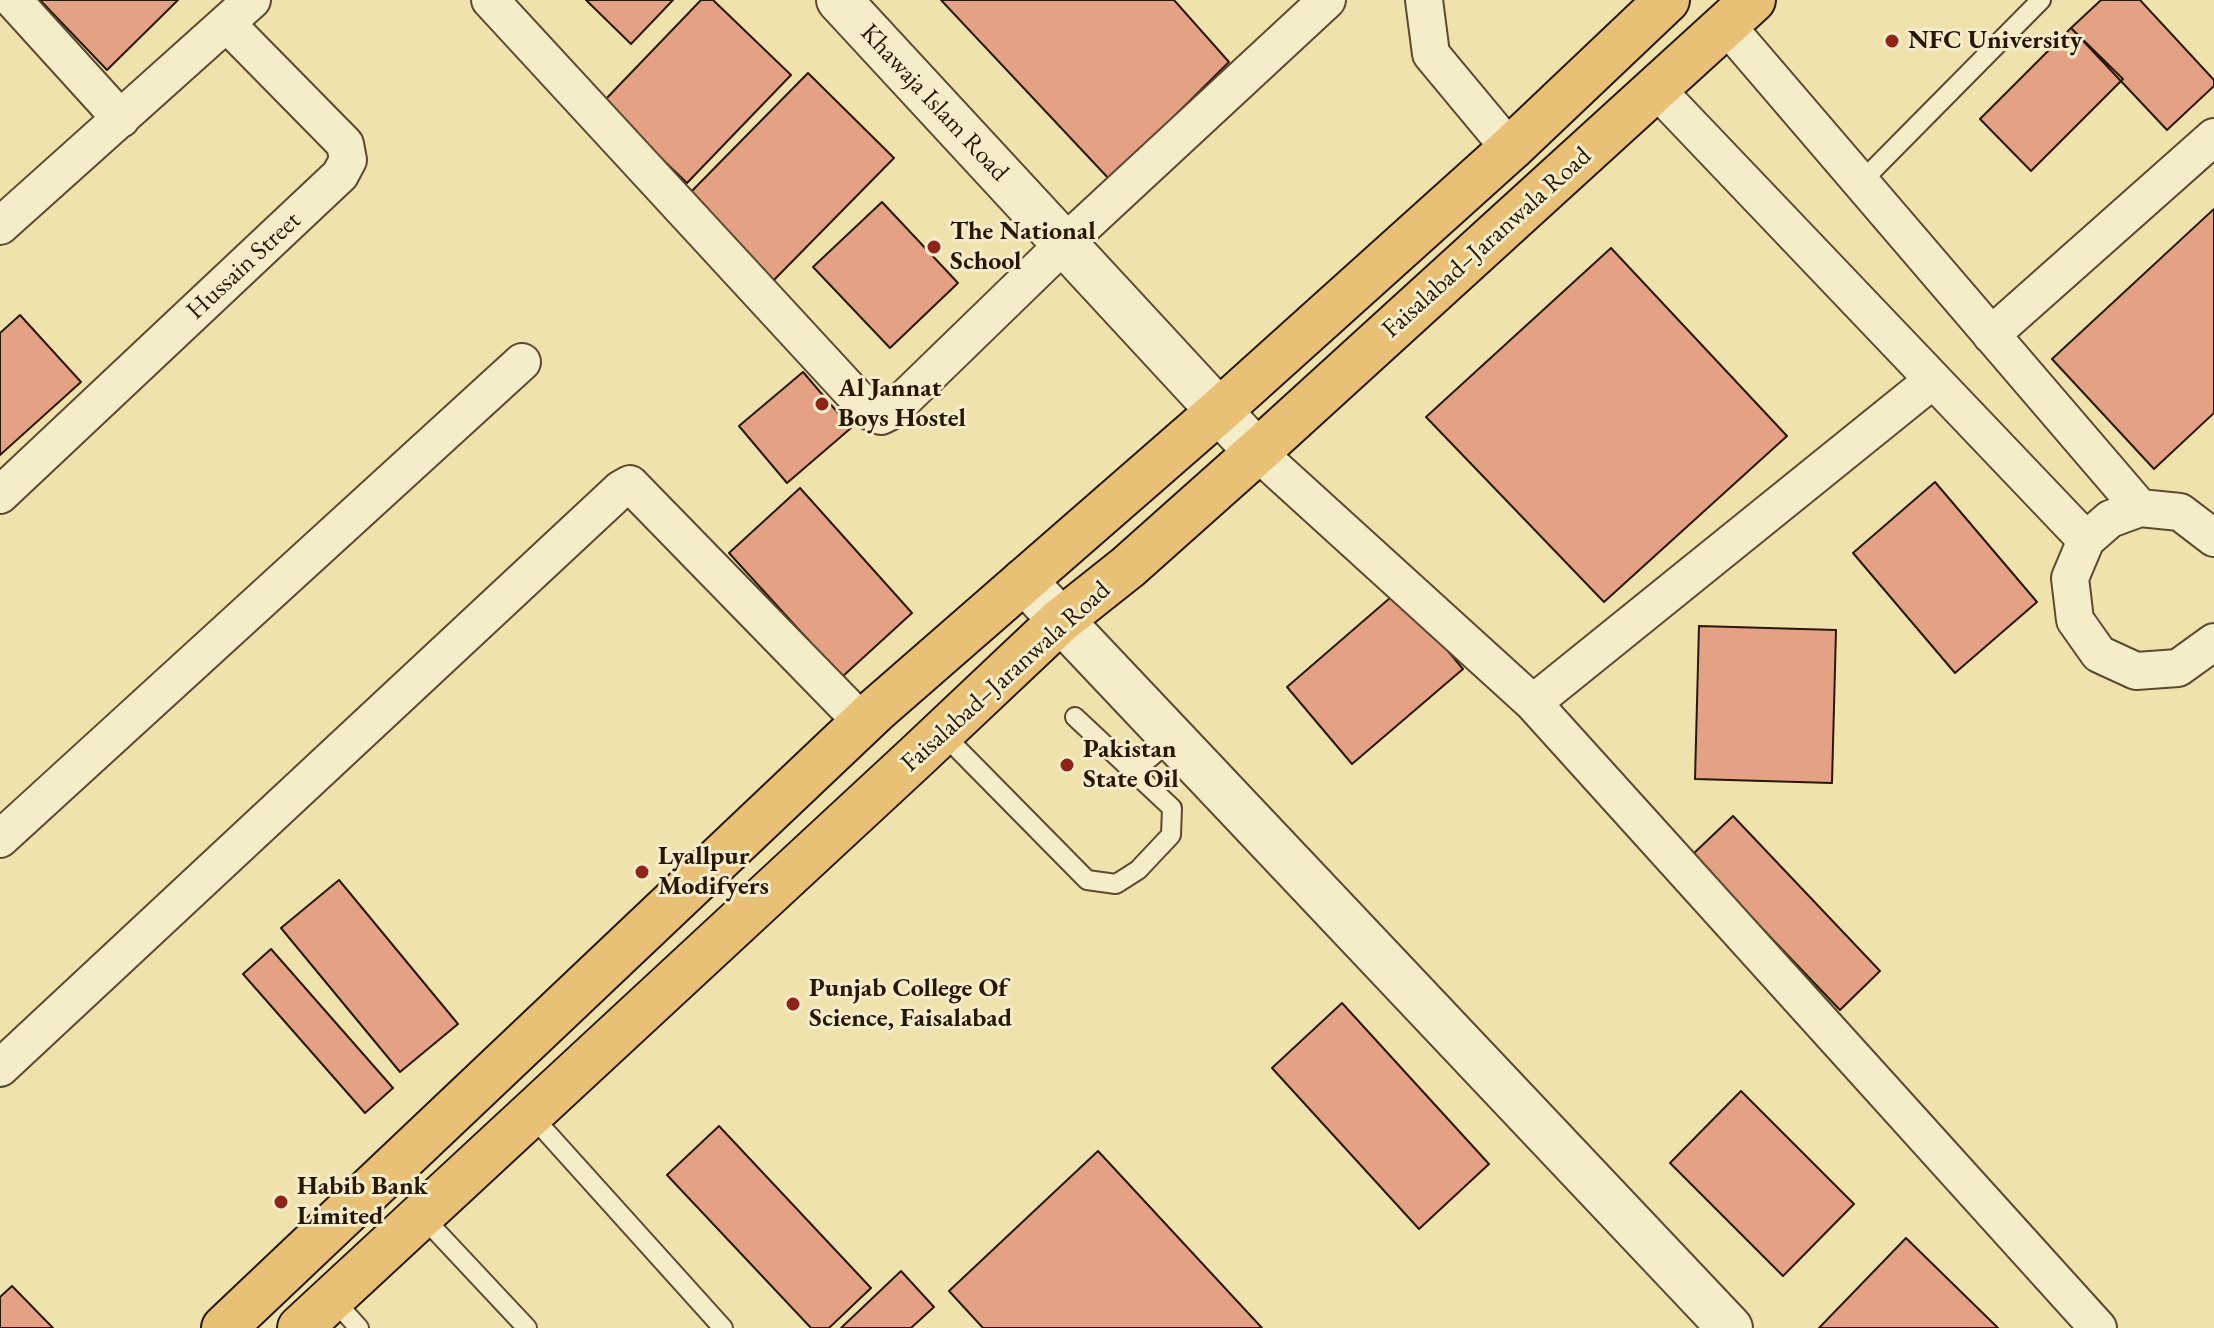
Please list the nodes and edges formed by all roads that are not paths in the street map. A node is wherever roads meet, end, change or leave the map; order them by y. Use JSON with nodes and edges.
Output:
{"nodes":[{"id":1,"x":13,"y":0,"type":"edge"},
{"id":2,"x":490,"y":0,"type":"edge"},
{"id":3,"x":839,"y":0,"type":"edge"},
{"id":4,"x":1327,"y":0,"type":"edge"},
{"id":5,"x":1424,"y":0,"type":"edge"},
{"id":6,"x":1667,"y":0,"type":"edge"},
{"id":7,"x":2041,"y":0,"type":"edge"},
{"id":8,"x":240,"y":12,"type":"edge"},
{"id":9,"x":1739,"y":13,"type":"edge"},
{"id":10,"x":1656,"y":89,"type":"junction"},
{"id":11,"x":121,"y":119,"type":"junction"},
{"id":12,"x":2214,"y":137,"type":"edge"},
{"id":13,"x":1510,"y":149,"type":"junction"},
{"id":14,"x":1861,"y":182,"type":"junction"},
{"id":15,"x":0,"y":226,"type":"edge"},
{"id":16,"x":1064,"y":244,"type":"junction"},
{"id":17,"x":1991,"y":335,"type":"junction"},
{"id":18,"x":522,"y":362,"type":"dead end"},
{"id":19,"x":1933,"y":380,"type":"junction"},
{"id":20,"x":1219,"y":411,"type":"junction"},
{"id":21,"x":1257,"y":452,"type":"junction"},
{"id":22,"x":0,"y":495,"type":"edge"},
{"id":23,"x":2140,"y":508,"type":"junction"},
{"id":24,"x":2214,"y":538,"type":"edge"},
{"id":25,"x":2086,"y":540,"type":"junction"},
{"id":26,"x":1024,"y":581,"type":"junction"},
{"id":27,"x":1060,"y":621,"type":"junction"},
{"id":28,"x":2214,"y":645,"type":"edge"},
{"id":29,"x":1533,"y":703,"type":"junction"},
{"id":30,"x":1075,"y":717,"type":"dead end"},
{"id":31,"x":862,"y":722,"type":"junction"},
{"id":32,"x":942,"y":733,"type":"junction"},
{"id":33,"x":1172,"y":739,"type":"junction"},
{"id":34,"x":1133,"y":772,"type":"junction"},
{"id":35,"x":0,"y":839,"type":"edge"},
{"id":36,"x":0,"y":1068,"type":"edge"},
{"id":37,"x":531,"y":1115,"type":"junction"},
{"id":38,"x":422,"y":1216,"type":"junction"},
{"id":39,"x":345,"y":1313,"type":"edge"},
{"id":40,"x":224,"y":1328,"type":"edge"},
{"id":41,"x":300,"y":1328,"type":"edge"},
{"id":42,"x":527,"y":1328,"type":"edge"},
{"id":43,"x":723,"y":1328,"type":"edge"},
{"id":44,"x":1730,"y":1328,"type":"edge"},
{"id":45,"x":2098,"y":1328,"type":"edge"}],
"edges":[{"from":1,"to":11,"type":"street"},
{"from":2,"to":16,"type":"street"},
{"from":3,"to":16,"type":"street","name":"Khawaja Islam Road"},
{"from":4,"to":16,"type":"street"},
{"from":5,"to":13,"type":"street"},
{"from":6,"to":13,"type":"main road","name":"Faisalabad–Jaranwala Road"},
{"from":7,"to":14,"type":"lane"},
{"from":8,"to":11,"type":"street"},
{"from":8,"to":22,"type":"street","name":"Hussain Street"},
{"from":9,"to":10,"type":"main road","name":"Faisalabad–Jaranwala Road"},
{"from":9,"to":14,"type":"street"},
{"from":10,"to":19,"type":"street"},
{"from":10,"to":21,"type":"main road","name":"Faisalabad–Jaranwala Road"},
{"from":11,"to":15,"type":"street"},
{"from":12,"to":17,"type":"street"},
{"from":13,"to":20,"type":"main road","name":"Faisalabad–Jaranwala Road"},
{"from":14,"to":17,"type":"street"},
{"from":16,"to":20,"type":"street","name":"Khawaja Islam Road"},
{"from":17,"to":23,"type":"street"},
{"from":18,"to":35,"type":"street"},
{"from":19,"to":25,"type":"street"},
{"from":19,"to":29,"type":"street"},
{"from":20,"to":21,"type":"street","name":"Khawaja Islam Road"},
{"from":20,"to":26,"type":"main road","name":"Faisalabad–Jaranwala Road"},
{"from":21,"to":27,"type":"main road","name":"Faisalabad–Jaranwala Road"},
{"from":21,"to":29,"type":"street"},
{"from":23,"to":24,"type":"street"},
{"from":23,"to":25,"type":"street"},
{"from":25,"to":28,"type":"street"},
{"from":26,"to":27,"type":"street"},
{"from":26,"to":31,"type":"main road","name":"Faisalabad–Jaranwala Road"},
{"from":27,"to":32,"type":"main road","name":"Faisalabad–Jaranwala Road"},
{"from":27,"to":33,"type":"street"},
{"from":29,"to":45,"type":"street"},
{"from":30,"to":34,"type":"lane"},
{"from":31,"to":36,"type":"street"},
{"from":31,"to":40,"type":"main road","name":"Faisalabad–Jaranwala Road"},
{"from":32,"to":34,"type":"lane"},
{"from":32,"to":37,"type":"main road","name":"Faisalabad–Jaranwala Road"},
{"from":33,"to":34,"type":"lane"},
{"from":33,"to":44,"type":"street"},
{"from":37,"to":38,"type":"main road","name":"Faisalabad–Jaranwala Road"},
{"from":37,"to":43,"type":"lane"},
{"from":38,"to":39,"type":"main road","name":"Faisalabad–Jaranwala Road"},
{"from":38,"to":42,"type":"lane"},
{"from":39,"to":41,"type":"main road","name":"Faisalabad–Jaranwala Road"}]}
